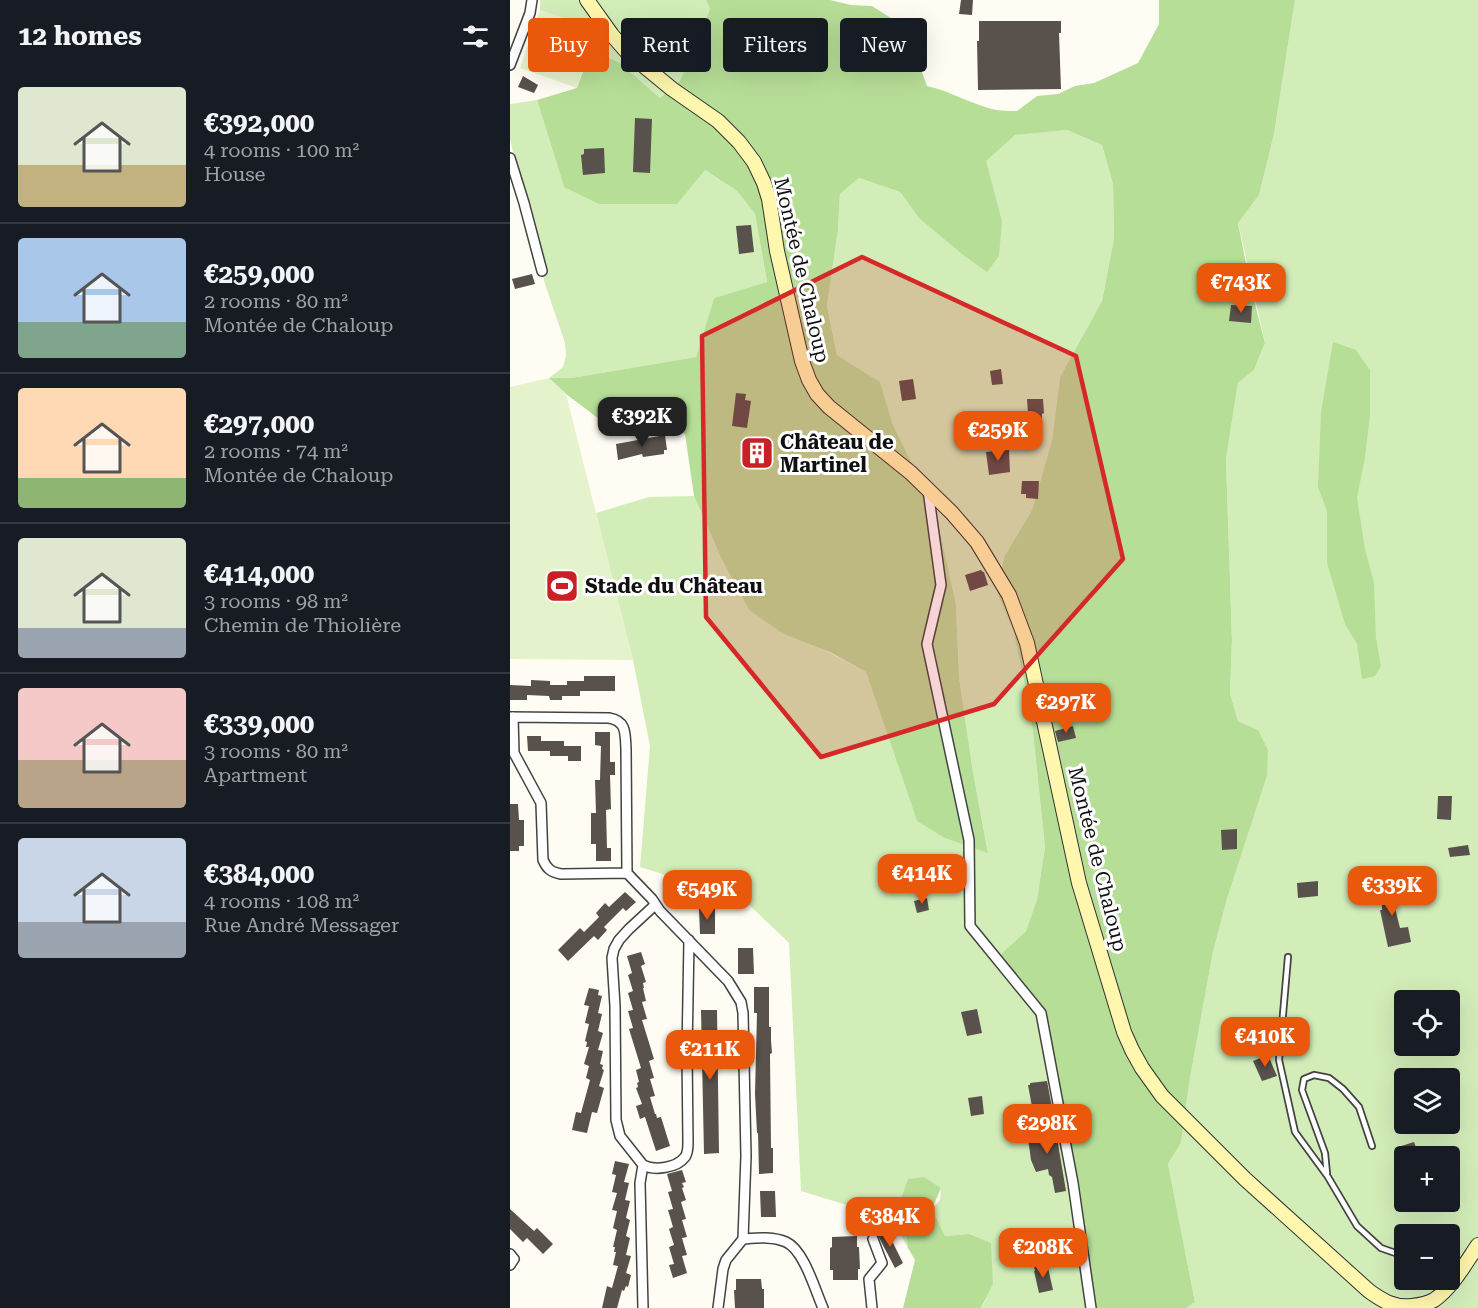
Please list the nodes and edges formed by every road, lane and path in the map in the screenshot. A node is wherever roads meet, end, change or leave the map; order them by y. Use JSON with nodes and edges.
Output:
{"nodes":[{"id":1,"x":532,"y":0,"type":"edge"},
{"id":2,"x":587,"y":0,"type":"edge"},
{"id":3,"x":510,"y":65,"type":"edge"},
{"id":4,"x":510,"y":158,"type":"edge"},
{"id":5,"x":542,"y":272,"type":"dead end"},
{"id":6,"x":928,"y":490,"type":"junction"},
{"id":7,"x":512,"y":717,"type":"edge"},
{"id":8,"x":627,"y":873,"type":"junction"},
{"id":9,"x":655,"y":905,"type":"junction"},
{"id":10,"x":688,"y":940,"type":"junction"},
{"id":11,"x":1288,"y":957,"type":"dead end"},
{"id":12,"x":1372,"y":1146,"type":"dead end"},
{"id":13,"x":643,"y":1165,"type":"junction"},
{"id":14,"x":1328,"y":1177,"type":"junction"},
{"id":15,"x":743,"y":1239,"type":"junction"},
{"id":16,"x":873,"y":1239,"type":"dead end"},
{"id":17,"x":1478,"y":1245,"type":"edge"},
{"id":18,"x":1394,"y":1253,"type":"edge"},
{"id":19,"x":510,"y":1254,"type":"edge"},
{"id":20,"x":510,"y":1265,"type":"edge"},
{"id":21,"x":1460,"y":1265,"type":"edge"},
{"id":22,"x":1464,"y":1266,"type":"junction"},
{"id":23,"x":643,"y":1308,"type":"edge"},
{"id":24,"x":718,"y":1308,"type":"edge"},
{"id":25,"x":823,"y":1308,"type":"edge"},
{"id":26,"x":872,"y":1308,"type":"edge"},
{"id":27,"x":1091,"y":1308,"type":"edge"}],
"edges":[{"from":1,"to":3,"type":"street"},
{"from":2,"to":6,"type":"main road","name":"Montée de Chaloup"},
{"from":4,"to":5,"type":"street"},
{"from":6,"to":22,"type":"main road","name":"Montée de Chaloup"},
{"from":6,"to":27,"type":"street"},
{"from":7,"to":8,"type":"street"},
{"from":7,"to":8,"type":"street"},
{"from":8,"to":9,"type":"street"},
{"from":9,"to":10,"type":"street"},
{"from":9,"to":13,"type":"street"},
{"from":10,"to":13,"type":"street"},
{"from":10,"to":15,"type":"street"},
{"from":11,"to":14,"type":"lane"},
{"from":12,"to":14,"type":"lane"},
{"from":13,"to":23,"type":"street"},
{"from":14,"to":18,"type":"lane"},
{"from":15,"to":24,"type":"street"},
{"from":15,"to":25,"type":"street"},
{"from":16,"to":26,"type":"street"},
{"from":17,"to":22,"type":"main road","name":"Montée de Chaloup"},
{"from":19,"to":20,"type":"street"},
{"from":21,"to":22,"type":"lane"}]}
